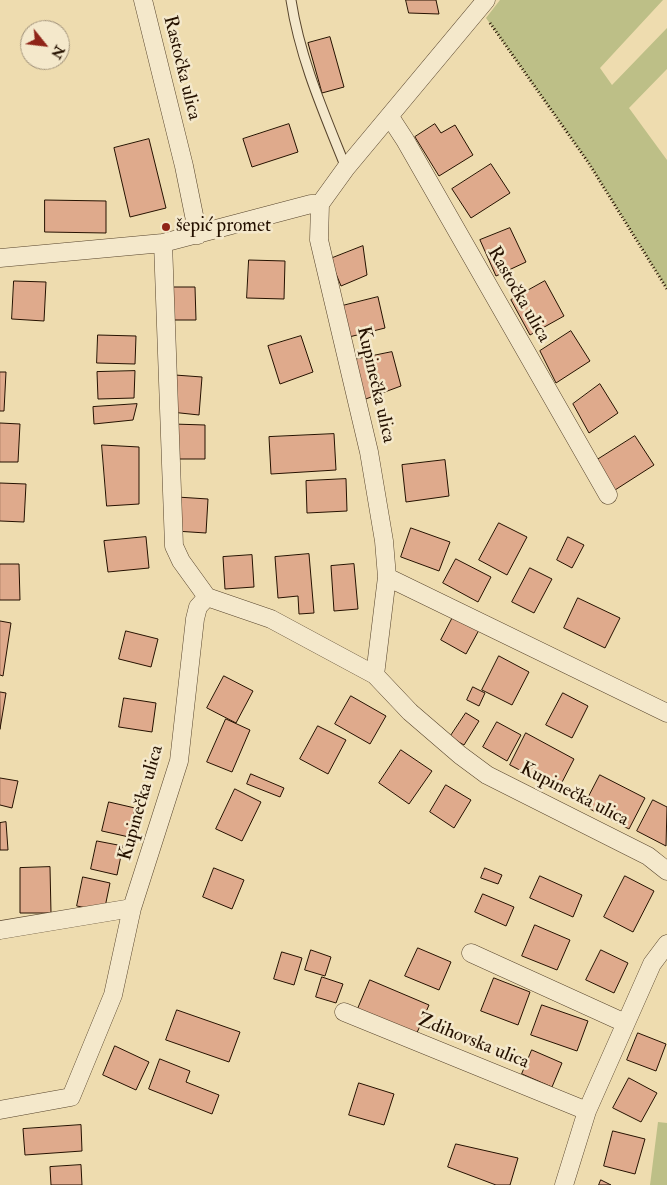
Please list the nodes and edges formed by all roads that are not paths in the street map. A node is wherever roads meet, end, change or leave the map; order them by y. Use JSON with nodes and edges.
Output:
{"nodes":[{"id":1,"x":142,"y":0,"type":"edge"},
{"id":2,"x":291,"y":0,"type":"edge"},
{"id":3,"x":482,"y":5,"type":"edge"},
{"id":4,"x":390,"y":117,"type":"junction"},
{"id":5,"x":346,"y":168,"type":"junction"},
{"id":6,"x":320,"y":204,"type":"junction"},
{"id":7,"x":198,"y":235,"type":"junction"},
{"id":8,"x":163,"y":244,"type":"junction"},
{"id":9,"x":0,"y":258,"type":"edge"},
{"id":10,"x":608,"y":495,"type":"dead end"},
{"id":11,"x":387,"y":577,"type":"junction"},
{"id":12,"x":207,"y":597,"type":"junction"},
{"id":13,"x":376,"y":675,"type":"junction"},
{"id":14,"x":667,"y":713,"type":"edge"},
{"id":15,"x":667,"y":871,"type":"edge"},
{"id":16,"x":132,"y":908,"type":"junction"},
{"id":17,"x":0,"y":930,"type":"edge"},
{"id":18,"x":667,"y":944,"type":"edge"},
{"id":19,"x":471,"y":953,"type":"dead end"},
{"id":20,"x":344,"y":1012,"type":"dead end"},
{"id":21,"x":625,"y":1023,"type":"junction"},
{"id":22,"x":0,"y":1110,"type":"edge"},
{"id":23,"x":586,"y":1111,"type":"junction"},
{"id":24,"x":564,"y":1185,"type":"edge"}],
"edges":[{"from":1,"to":7,"type":"street","name":"Rastočka ulica"},
{"from":2,"to":5,"type":"lane"},
{"from":3,"to":4,"type":"street"},
{"from":4,"to":5,"type":"street"},
{"from":4,"to":10,"type":"street","name":"Rastočka ulica"},
{"from":5,"to":6,"type":"street"},
{"from":6,"to":7,"type":"street"},
{"from":6,"to":11,"type":"street","name":"Kupinečka ulica"},
{"from":7,"to":8,"type":"street"},
{"from":8,"to":9,"type":"street"},
{"from":8,"to":12,"type":"street"},
{"from":11,"to":13,"type":"street","name":"Kupinečka ulica"},
{"from":11,"to":14,"type":"street"},
{"from":12,"to":13,"type":"street","name":"Kupinečka ulica"},
{"from":12,"to":16,"type":"street","name":"Kupinečka ulica"},
{"from":13,"to":15,"type":"street","name":"Kupinečka ulica"},
{"from":16,"to":17,"type":"street"},
{"from":16,"to":22,"type":"street","name":"Kupinečka ulica"},
{"from":18,"to":21,"type":"street"},
{"from":19,"to":21,"type":"street"},
{"from":20,"to":23,"type":"street","name":"Zdihovska ulica"},
{"from":21,"to":23,"type":"street"},
{"from":23,"to":24,"type":"street"}]}
